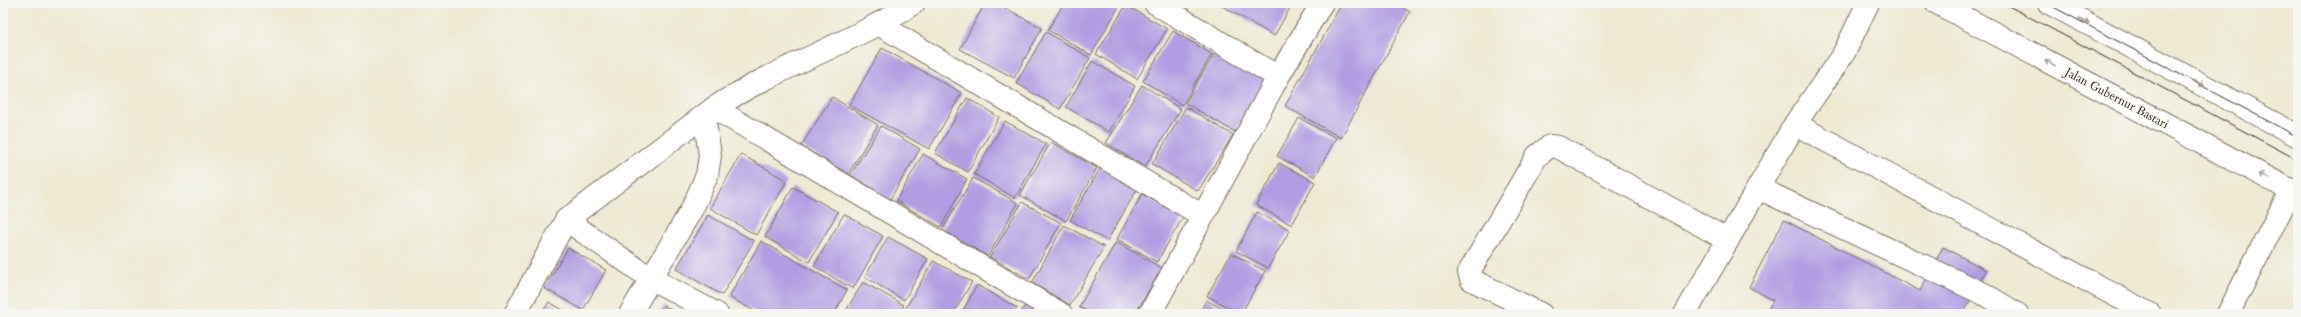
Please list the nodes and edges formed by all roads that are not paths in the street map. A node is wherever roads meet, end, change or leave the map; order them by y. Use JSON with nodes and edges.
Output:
{"nodes":[{"id":1,"x":914,"y":3,"type":"edge"},
{"id":2,"x":1155,"y":3,"type":"edge"},
{"id":3,"x":1322,"y":3,"type":"edge"},
{"id":4,"x":1868,"y":3,"type":"edge"},
{"id":5,"x":1936,"y":3,"type":"edge"},
{"id":6,"x":2049,"y":3,"type":"edge"},
{"id":7,"x":880,"y":25,"type":"junction"},
{"id":8,"x":1278,"y":77,"type":"junction"},
{"id":9,"x":709,"y":112,"type":"junction"},
{"id":10,"x":1795,"y":124,"type":"junction"},
{"id":11,"x":2298,"y":136,"type":"edge"},
{"id":12,"x":1758,"y":188,"type":"junction"},
{"id":13,"x":2295,"y":192,"type":"edge"},
{"id":14,"x":1203,"y":216,"type":"junction"},
{"id":15,"x":566,"y":220,"type":"junction"},
{"id":16,"x":1728,"y":240,"type":"junction"},
{"id":17,"x":650,"y":278,"type":"junction"},
{"id":18,"x":515,"y":314,"type":"edge"},
{"id":19,"x":630,"y":314,"type":"edge"},
{"id":20,"x":717,"y":314,"type":"edge"},
{"id":21,"x":1060,"y":314,"type":"edge"},
{"id":22,"x":1150,"y":314,"type":"edge"},
{"id":23,"x":1541,"y":314,"type":"edge"},
{"id":24,"x":1685,"y":314,"type":"edge"},
{"id":25,"x":2017,"y":314,"type":"edge"},
{"id":26,"x":2150,"y":314,"type":"edge"},
{"id":27,"x":2228,"y":314,"type":"edge"}],
"edges":[{"from":1,"to":7,"type":"main road"},
{"from":2,"to":8,"type":"main road"},
{"from":3,"to":8,"type":"main road"},
{"from":4,"to":10,"type":"main road"},
{"from":13,"to":5,"type":"main road","name":"Jalan Gubernur Bastari","one_way":true},
{"from":6,"to":11,"type":"main road","one_way":true},
{"from":7,"to":9,"type":"main road"},
{"from":7,"to":14,"type":"main road"},
{"from":8,"to":14,"type":"main road"},
{"from":9,"to":15,"type":"main road"},
{"from":9,"to":17,"type":"main road"},
{"from":9,"to":21,"type":"main road"},
{"from":10,"to":12,"type":"main road"},
{"from":10,"to":26,"type":"main road"},
{"from":12,"to":16,"type":"main road"},
{"from":12,"to":25,"type":"main road"},
{"from":13,"to":27,"type":"main road"},
{"from":14,"to":22,"type":"main road"},
{"from":15,"to":17,"type":"main road"},
{"from":15,"to":18,"type":"main road"},
{"from":16,"to":23,"type":"main road"},
{"from":16,"to":24,"type":"main road"},
{"from":17,"to":19,"type":"main road"},
{"from":17,"to":20,"type":"main road"}]}
